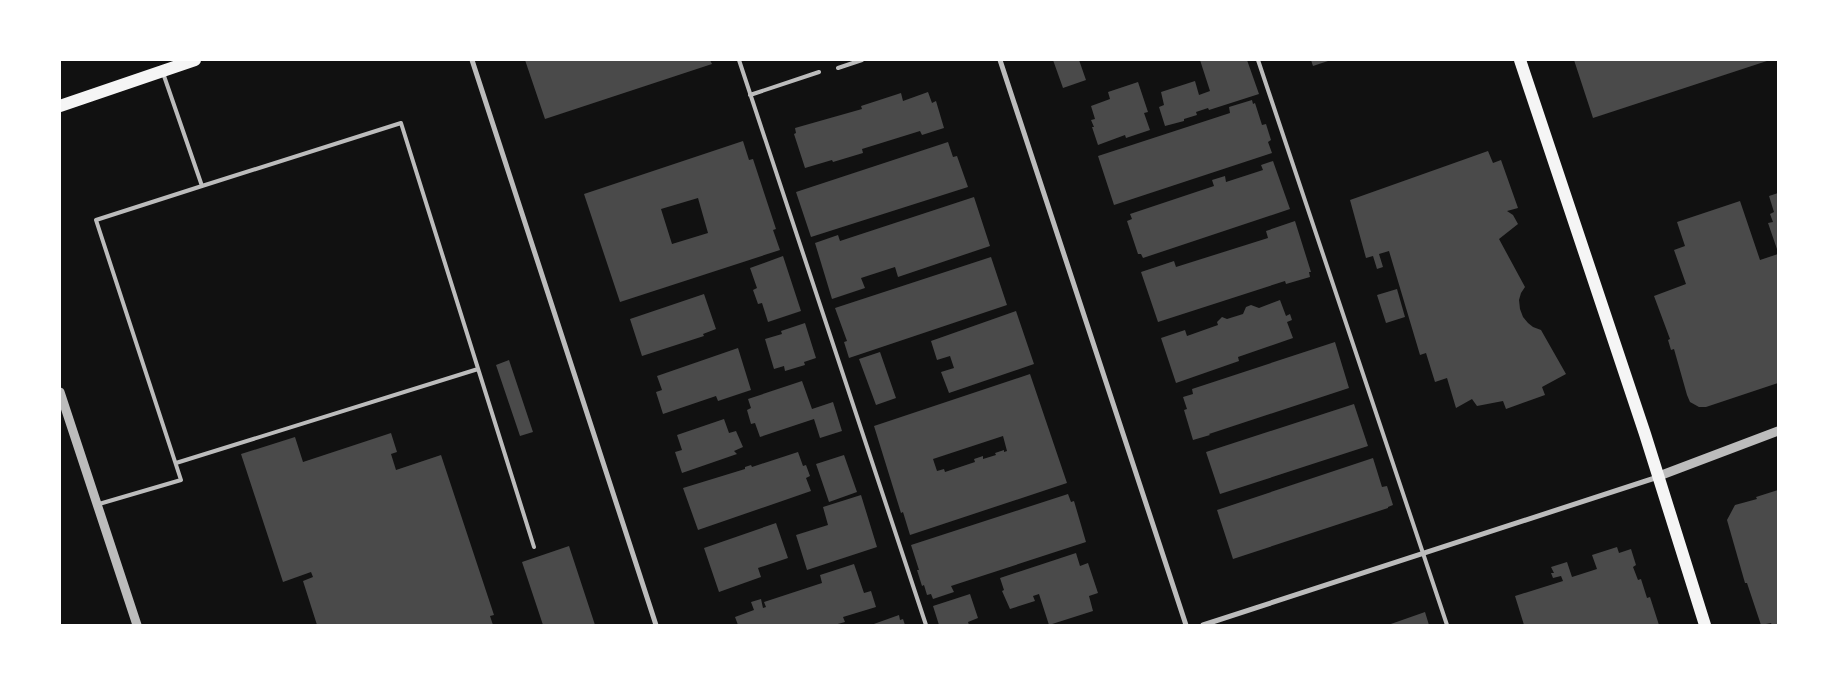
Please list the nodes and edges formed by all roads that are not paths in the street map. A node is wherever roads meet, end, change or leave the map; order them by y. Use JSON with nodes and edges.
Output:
{"nodes":[{"id":1,"x":195,"y":60,"type":"edge"},
{"id":2,"x":472,"y":60,"type":"edge"},
{"id":3,"x":739,"y":60,"type":"edge"},
{"id":4,"x":862,"y":60,"type":"edge"},
{"id":5,"x":1000,"y":60,"type":"edge"},
{"id":6,"x":1258,"y":60,"type":"edge"},
{"id":7,"x":1520,"y":60,"type":"edge"},
{"id":8,"x":838,"y":68,"type":"dead end"},
{"id":9,"x":163,"y":71,"type":"junction"},
{"id":10,"x":820,"y":72,"type":"dead end"},
{"id":11,"x":750,"y":95,"type":"junction"},
{"id":12,"x":60,"y":106,"type":"edge"},
{"id":13,"x":202,"y":186,"type":"junction"},
{"id":14,"x":478,"y":369,"type":"junction"},
{"id":15,"x":60,"y":392,"type":"edge"},
{"id":16,"x":1778,"y":431,"type":"edge"},
{"id":17,"x":176,"y":463,"type":"junction"},
{"id":18,"x":1658,"y":476,"type":"junction"},
{"id":19,"x":96,"y":504,"type":"junction"},
{"id":20,"x":534,"y":547,"type":"dead end"},
{"id":21,"x":1424,"y":553,"type":"junction"},
{"id":22,"x":137,"y":625,"type":"edge"},
{"id":23,"x":656,"y":625,"type":"edge"},
{"id":24,"x":926,"y":625,"type":"edge"},
{"id":25,"x":1186,"y":625,"type":"edge"},
{"id":26,"x":1203,"y":625,"type":"edge"},
{"id":27,"x":1447,"y":625,"type":"edge"},
{"id":28,"x":1705,"y":625,"type":"edge"}],
"edges":[{"from":1,"to":9,"type":"main road"},
{"from":2,"to":23,"type":"street"},
{"from":3,"to":11,"type":"lane"},
{"from":4,"to":8,"type":"lane"},
{"from":5,"to":25,"type":"street"},
{"from":6,"to":21,"type":"lane"},
{"from":7,"to":18,"type":"main road"},
{"from":9,"to":12,"type":"main road"},
{"from":9,"to":13,"type":"lane"},
{"from":10,"to":11,"type":"lane"},
{"from":11,"to":24,"type":"lane"},
{"from":13,"to":14,"type":"lane"},
{"from":13,"to":17,"type":"lane"},
{"from":14,"to":17,"type":"lane"},
{"from":14,"to":20,"type":"lane"},
{"from":15,"to":19,"type":"street"},
{"from":16,"to":18,"type":"street"},
{"from":17,"to":19,"type":"lane"},
{"from":18,"to":21,"type":"street"},
{"from":18,"to":28,"type":"main road"},
{"from":19,"to":22,"type":"street"},
{"from":21,"to":26,"type":"street"},
{"from":21,"to":27,"type":"lane"}]}
